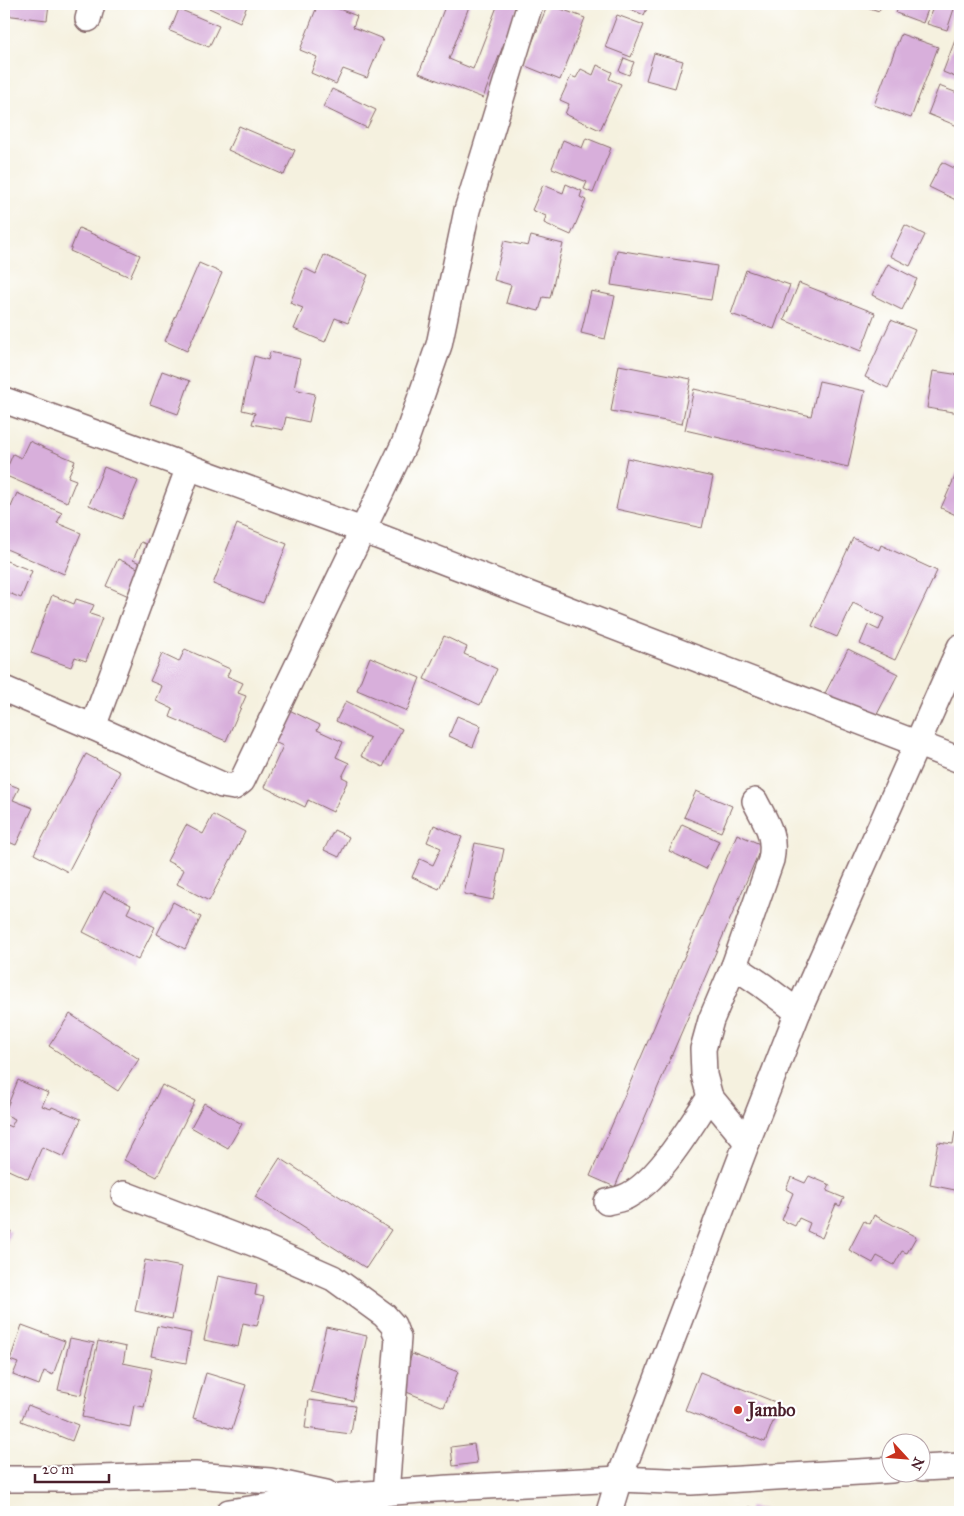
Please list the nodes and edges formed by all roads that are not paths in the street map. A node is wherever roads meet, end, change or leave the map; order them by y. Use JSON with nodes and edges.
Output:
{"nodes":[{"id":1,"x":530,"y":4,"type":"edge"},
{"id":2,"x":4,"y":400,"type":"edge"},
{"id":3,"x":189,"y":468,"type":"junction"},
{"id":4,"x":362,"y":530,"type":"junction"},
{"id":5,"x":960,"y":647,"type":"edge"},
{"id":6,"x":4,"y":689,"type":"edge"},
{"id":7,"x":93,"y":727,"type":"junction"},
{"id":8,"x":917,"y":743,"type":"junction"},
{"id":9,"x":960,"y":760,"type":"edge"},
{"id":10,"x":756,"y":801,"type":"dead end"},
{"id":11,"x":734,"y":966,"type":"junction"},
{"id":12,"x":798,"y":1012,"type":"junction"},
{"id":13,"x":710,"y":1097,"type":"junction"},
{"id":14,"x":747,"y":1142,"type":"junction"},
{"id":15,"x":124,"y":1194,"type":"dead end"},
{"id":16,"x":607,"y":1202,"type":"dead end"},
{"id":17,"x":960,"y":1466,"type":"edge"},
{"id":18,"x":932,"y":1467,"type":"edge"},
{"id":19,"x":882,"y":1471,"type":"edge"},
{"id":20,"x":4,"y":1479,"type":"edge"},
{"id":21,"x":619,"y":1479,"type":"junction"},
{"id":22,"x":386,"y":1493,"type":"junction"},
{"id":23,"x":340,"y":1496,"type":"junction"},
{"id":24,"x":229,"y":1512,"type":"edge"},
{"id":25,"x":609,"y":1512,"type":"edge"}],
"edges":[{"from":1,"to":4,"type":"street"},
{"from":2,"to":3,"type":"street"},
{"from":3,"to":4,"type":"street"},
{"from":3,"to":7,"type":"street"},
{"from":4,"to":7,"type":"street"},
{"from":4,"to":8,"type":"street"},
{"from":5,"to":8,"type":"street"},
{"from":6,"to":7,"type":"street"},
{"from":8,"to":9,"type":"street"},
{"from":8,"to":12,"type":"street"},
{"from":10,"to":11,"type":"street"},
{"from":11,"to":12,"type":"street"},
{"from":11,"to":13,"type":"street"},
{"from":12,"to":14,"type":"street"},
{"from":13,"to":14,"type":"street"},
{"from":13,"to":16,"type":"street"},
{"from":14,"to":21,"type":"street"},
{"from":15,"to":22,"type":"street"},
{"from":17,"to":18,"type":"street"},
{"from":19,"to":21,"type":"street"},
{"from":20,"to":23,"type":"street"},
{"from":21,"to":22,"type":"street"},
{"from":21,"to":25,"type":"street"},
{"from":22,"to":23,"type":"street"},
{"from":23,"to":24,"type":"street"}]}
